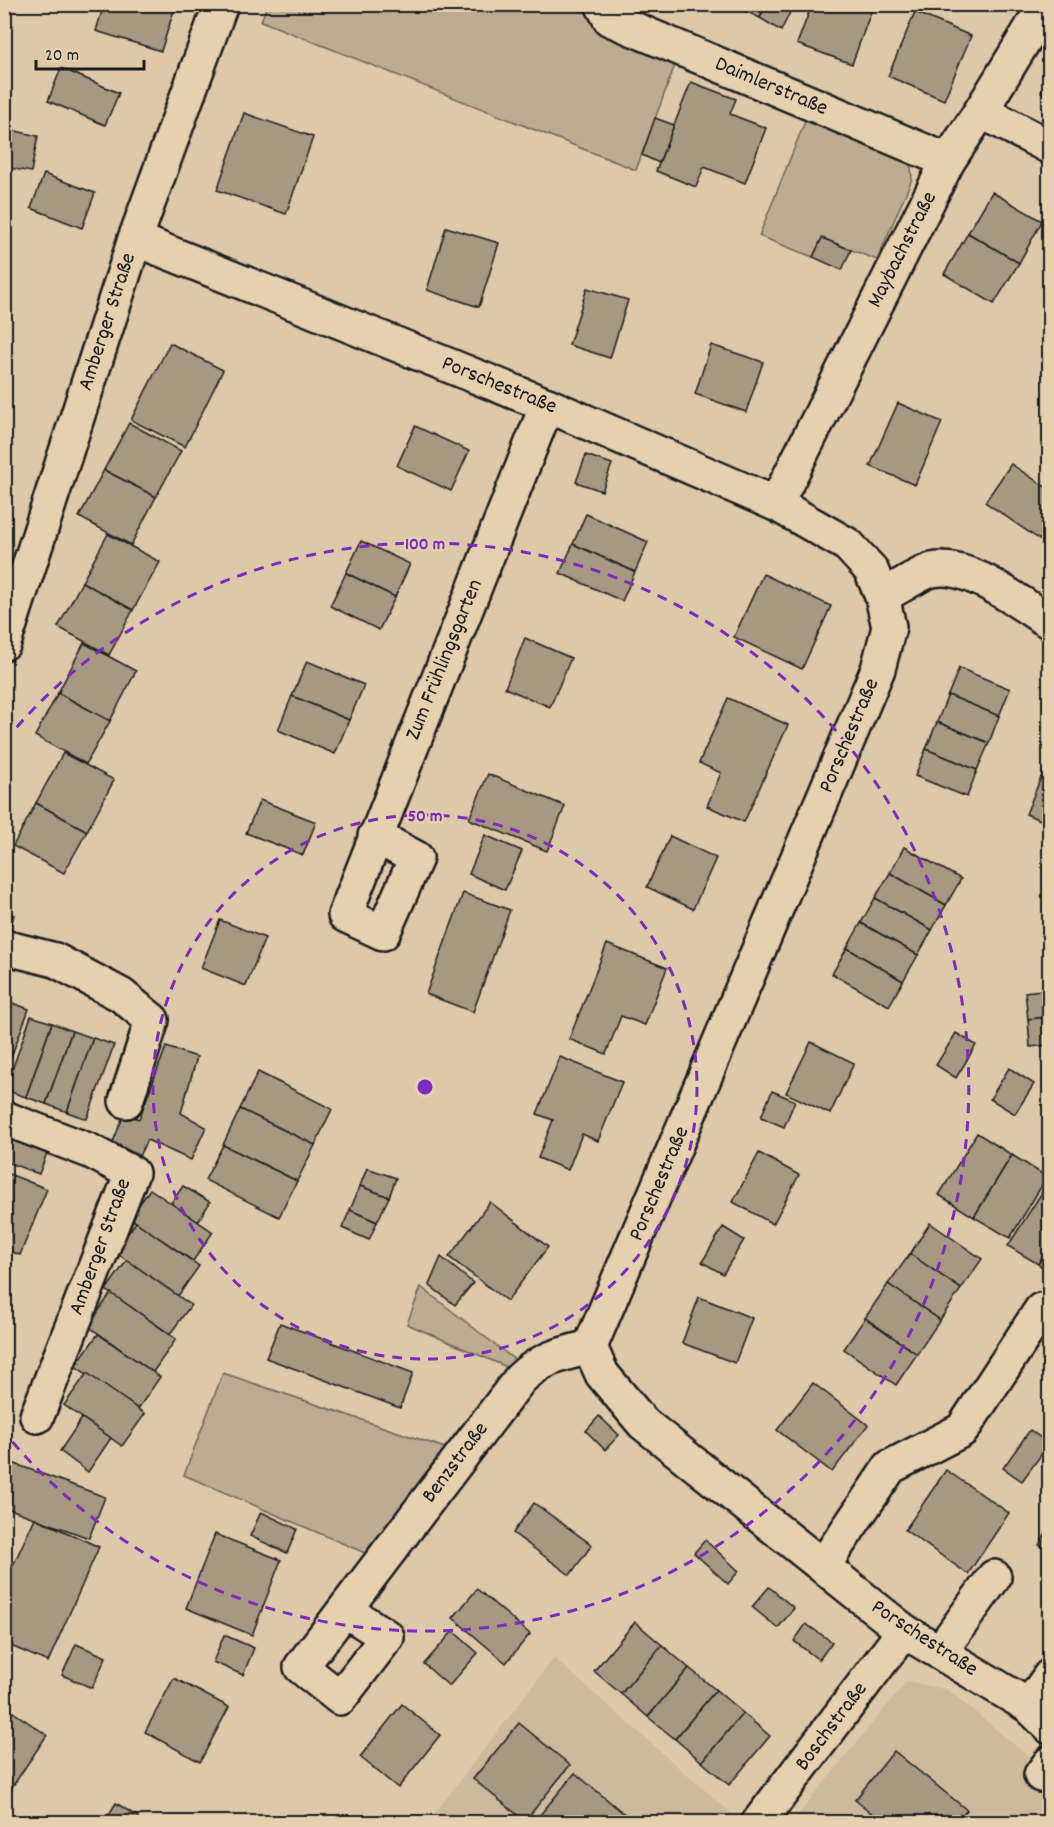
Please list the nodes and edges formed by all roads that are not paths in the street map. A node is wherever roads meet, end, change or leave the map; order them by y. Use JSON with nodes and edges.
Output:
{"nodes":[{"id":1,"x":221,"y":4,"type":"edge"},
{"id":2,"x":602,"y":4,"type":"edge"},
{"id":3,"x":1046,"y":4,"type":"edge"},
{"id":4,"x":981,"y":111,"type":"junction"},
{"id":5,"x":1050,"y":147,"type":"edge"},
{"id":6,"x":948,"y":161,"type":"junction"},
{"id":7,"x":135,"y":239,"type":"junction"},
{"id":8,"x":547,"y":405,"type":"junction"},
{"id":9,"x":776,"y":504,"type":"junction"},
{"id":10,"x":882,"y":596,"type":"junction"},
{"id":11,"x":1050,"y":622,"type":"edge"},
{"id":12,"x":4,"y":643,"type":"edge"},
{"id":13,"x":375,"y":836,"type":"junction"},
{"id":14,"x":4,"y":946,"type":"edge"},
{"id":15,"x":126,"y":1101,"type":"dead end"},
{"id":16,"x":4,"y":1118,"type":"edge"},
{"id":17,"x":1041,"y":1310,"type":"dead end"},
{"id":18,"x":590,"y":1347,"type":"junction"},
{"id":19,"x":37,"y":1416,"type":"dead end"},
{"id":20,"x":823,"y":1566,"type":"junction"},
{"id":21,"x":994,"y":1577,"type":"dead end"},
{"id":22,"x":345,"y":1610,"type":"dead end"},
{"id":23,"x":904,"y":1631,"type":"junction"},
{"id":24,"x":940,"y":1652,"type":"junction"},
{"id":25,"x":1050,"y":1676,"type":"edge"},
{"id":26,"x":1043,"y":1714,"type":"edge"},
{"id":27,"x":769,"y":1819,"type":"edge"}],
"edges":[{"from":1,"to":7,"type":"street","name":"Amberger Straße"},
{"from":2,"to":6,"type":"street","name":"Daimlerstraße"},
{"from":3,"to":4,"type":"street","name":"Maybachstraße"},
{"from":4,"to":5,"type":"street"},
{"from":4,"to":6,"type":"street","name":"Maybachstraße"},
{"from":6,"to":9,"type":"street","name":"Maybachstraße"},
{"from":7,"to":8,"type":"street","name":"Porschestraße"},
{"from":7,"to":12,"type":"street","name":"Amberger Straße"},
{"from":8,"to":9,"type":"street","name":"Porschestraße"},
{"from":8,"to":13,"type":"street","name":"Zum Frühlingsgarten"},
{"from":9,"to":10,"type":"street","name":"Porschestraße"},
{"from":10,"to":11,"type":"street"},
{"from":10,"to":18,"type":"street","name":"Porschestraße"},
{"from":13,"to":13,"type":"street","name":"Zum Frühlingsgarten"},
{"from":14,"to":15,"type":"street"},
{"from":16,"to":19,"type":"street","name":"Amberger Straße"},
{"from":17,"to":20,"type":"street"},
{"from":18,"to":20,"type":"street","name":"Porschestraße"},
{"from":18,"to":22,"type":"street","name":"Benzstraße"},
{"from":20,"to":23,"type":"street","name":"Porschestraße"},
{"from":21,"to":24,"type":"street"},
{"from":23,"to":24,"type":"street","name":"Porschestraße"},
{"from":23,"to":27,"type":"street","name":"Boschstraße"},
{"from":24,"to":26,"type":"street","name":"Porschestraße"},
{"from":25,"to":26,"type":"street"}]}
